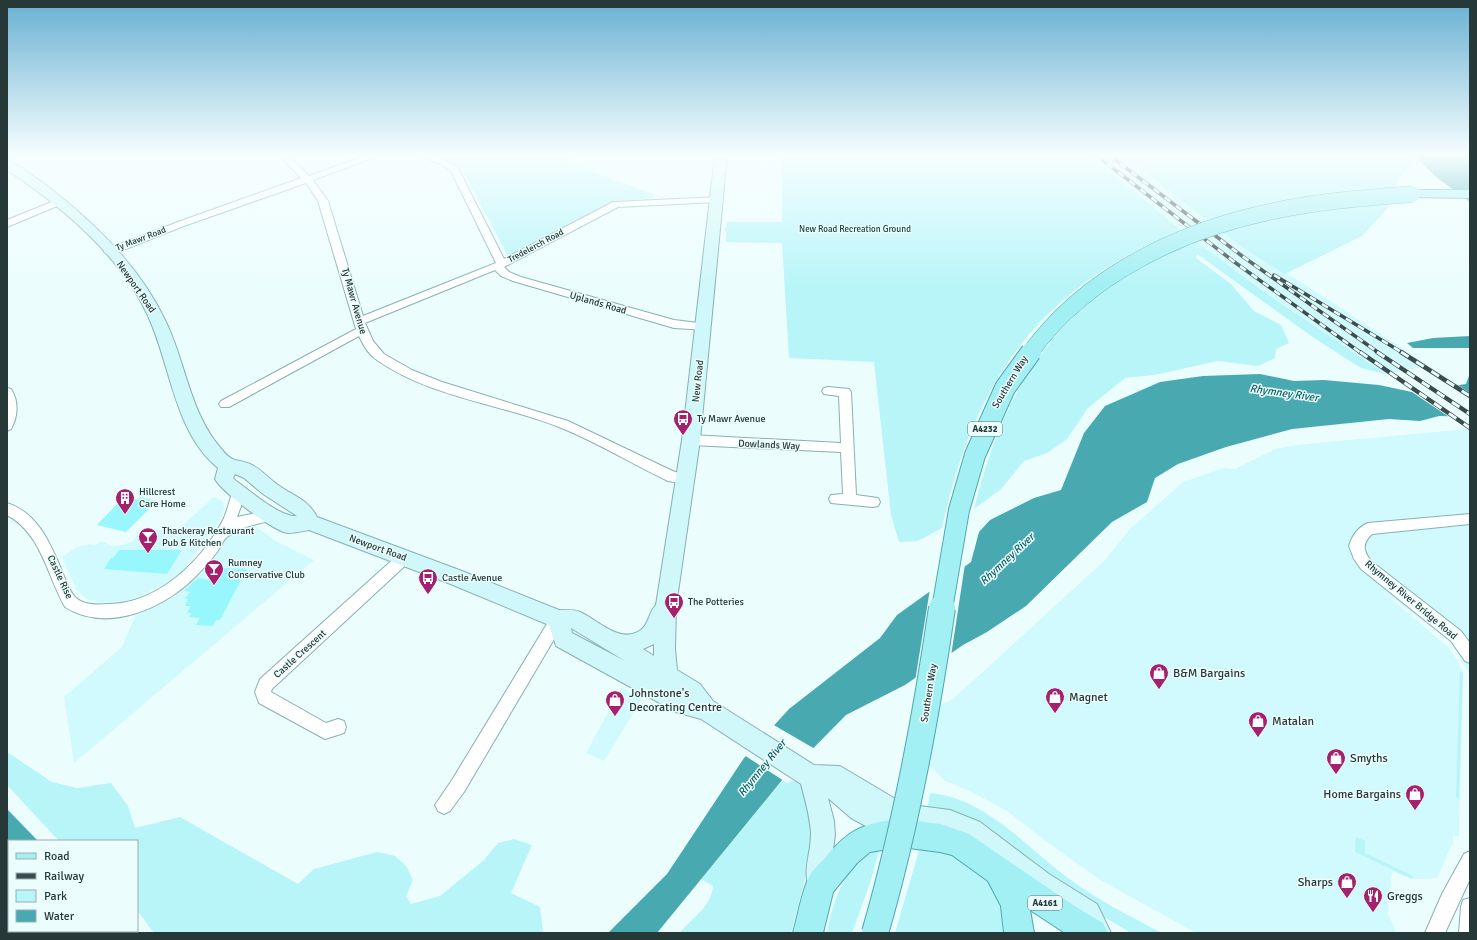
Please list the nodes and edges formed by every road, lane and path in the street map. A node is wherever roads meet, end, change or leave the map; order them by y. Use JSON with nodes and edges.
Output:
{"nodes":[{"id":1,"x":55,"y":199,"type":"edge"},
{"id":2,"x":254,"y":199,"type":"edge"},
{"id":3,"x":321,"y":199,"type":"edge"},
{"id":4,"x":469,"y":199,"type":"edge"},
{"id":5,"x":717,"y":199,"type":"joint"},
{"id":6,"x":1347,"y":199,"type":"edge"},
{"id":7,"x":59,"y":202,"type":"junction"},
{"id":8,"x":7,"y":224,"type":"edge"},
{"id":9,"x":109,"y":252,"type":"junction"},
{"id":10,"x":500,"y":265,"type":"junction"},
{"id":11,"x":361,"y":326,"type":"junction"},
{"id":12,"x":704,"y":327,"type":"junction"},
{"id":13,"x":828,"y":391,"type":"dead end"},
{"id":14,"x":7,"y":392,"type":"edge"},
{"id":15,"x":225,"y":404,"type":"dead end"},
{"id":16,"x":7,"y":426,"type":"edge"},
{"id":17,"x":691,"y":440,"type":"junction"},
{"id":18,"x":847,"y":448,"type":"junction"},
{"id":19,"x":228,"y":466,"type":"junction"},
{"id":20,"x":686,"y":479,"type":"junction"},
{"id":21,"x":239,"y":493,"type":"junction"},
{"id":22,"x":836,"y":499,"type":"dead end"},
{"id":23,"x":850,"y":500,"type":"junction"},
{"id":24,"x":873,"y":502,"type":"dead end"},
{"id":25,"x":7,"y":508,"type":"edge"},
{"id":26,"x":270,"y":515,"type":"junction"},
{"id":27,"x":1470,"y":519,"type":"edge"},
{"id":28,"x":310,"y":522,"type":"junction"},
{"id":29,"x":222,"y":534,"type":"junction"},
{"id":30,"x":404,"y":558,"type":"junction"},
{"id":31,"x":666,"y":606,"type":"junction"},
{"id":32,"x":558,"y":619,"type":"junction"},
{"id":33,"x":616,"y":643,"type":"junction"},
{"id":34,"x":1470,"y":656,"type":"edge"},
{"id":35,"x":667,"y":675,"type":"junction"},
{"id":36,"x":705,"y":709,"type":"junction"},
{"id":37,"x":338,"y":727,"type":"dead end"},
{"id":38,"x":819,"y":777,"type":"junction"},
{"id":39,"x":444,"y":805,"type":"dead end"},
{"id":40,"x":901,"y":833,"type":"junction"},
{"id":41,"x":1470,"y":860,"type":"edge"},
{"id":42,"x":999,"y":872,"type":"junction"},
{"id":43,"x":820,"y":885,"type":"junction"},
{"id":44,"x":1470,"y":907,"type":"edge"},
{"id":45,"x":808,"y":933,"type":"edge"},
{"id":46,"x":875,"y":933,"type":"edge"},
{"id":47,"x":1019,"y":933,"type":"edge"},
{"id":48,"x":1093,"y":933,"type":"edge"},
{"id":49,"x":1098,"y":933,"type":"edge"},
{"id":50,"x":1435,"y":933,"type":"edge"},
{"id":51,"x":1468,"y":933,"type":"edge"}],
"edges":[{"from":1,"to":7,"type":"main road","name":"Newport Road"},
{"from":2,"to":9,"type":"street","name":"Ty Mawr Road"},
{"from":3,"to":11,"type":"street","name":"Ty Mawr Avenue"},
{"from":4,"to":10,"type":"street","name":"Uplands Road"},
{"from":5,"to":10,"type":"street","name":"Tredelerch Road"},
{"from":5,"to":12,"type":"main road","name":"New Road"},
{"from":6,"to":46,"type":"main road","name":"Southern Way","number":"A4232","bridge":true},
{"from":7,"to":8,"type":"street"},
{"from":7,"to":9,"type":"main road","name":"Newport Road"},
{"from":9,"to":19,"type":"main road","name":"Newport Road"},
{"from":10,"to":11,"type":"street","name":"Tredelerch Road"},
{"from":10,"to":12,"type":"street","name":"Uplands Road"},
{"from":11,"to":15,"type":"street","name":"Tredelerch Road"},
{"from":11,"to":20,"type":"street","name":"Ty Mawr Avenue"},
{"from":12,"to":17,"type":"main road","name":"New Road"},
{"from":13,"to":18,"type":"street"},
{"from":14,"to":16,"type":"street"},
{"from":17,"to":18,"type":"street","name":"Dowlands Way"},
{"from":17,"to":20,"type":"main road","name":"New Road"},
{"from":18,"to":23,"type":"street"},
{"from":19,"to":21,"type":"main road","name":"Newport Road"},
{"from":19,"to":28,"type":"main road"},
{"from":20,"to":31,"type":"main road","name":"New Road"},
{"from":21,"to":26,"type":"main road","name":"Newport Road"},
{"from":21,"to":29,"type":"street","name":"Castle Rise"},
{"from":22,"to":23,"type":"street"},
{"from":23,"to":24,"type":"street"},
{"from":25,"to":29,"type":"street","name":"Castle Rise"},
{"from":26,"to":28,"type":"main road","name":"Newport Road"},
{"from":26,"to":29,"type":"street","name":"Castle Rise"},
{"from":27,"to":34,"type":"street","name":"Rhymney River Bridge Road"},
{"from":28,"to":30,"type":"main road","name":"Newport Road"},
{"from":30,"to":32,"type":"main road","name":"Newport Road"},
{"from":30,"to":37,"type":"street","name":"Castle Crescent"},
{"from":31,"to":33,"type":"main road","name":"New Road"},
{"from":31,"to":35,"type":"main road","name":"New Road"},
{"from":32,"to":33,"type":"main road","name":"Newport Road"},
{"from":32,"to":36,"type":"main road","name":"Newport Road"},
{"from":32,"to":39,"type":"street"},
{"from":33,"to":35,"type":"main road","name":"Newport Road"},
{"from":35,"to":36,"type":"main road","name":"Newport Road"},
{"from":36,"to":38,"type":"main road","name":"Newport Road"},
{"from":38,"to":40,"type":"main road","name":"Newport Road"},
{"from":38,"to":43,"type":"main road"},
{"from":38,"to":49,"type":"main road"},
{"from":40,"to":42,"type":"main road","number":"A4161"},
{"from":40,"to":43,"type":"main road","number":"A4161"},
{"from":41,"to":50,"type":"street"},
{"from":42,"to":47,"type":"main road","number":"A4161"},
{"from":42,"to":48,"type":"main road","number":"A4161"},
{"from":43,"to":45,"type":"main road","number":"A4161"},
{"from":44,"to":51,"type":"street"}]}
